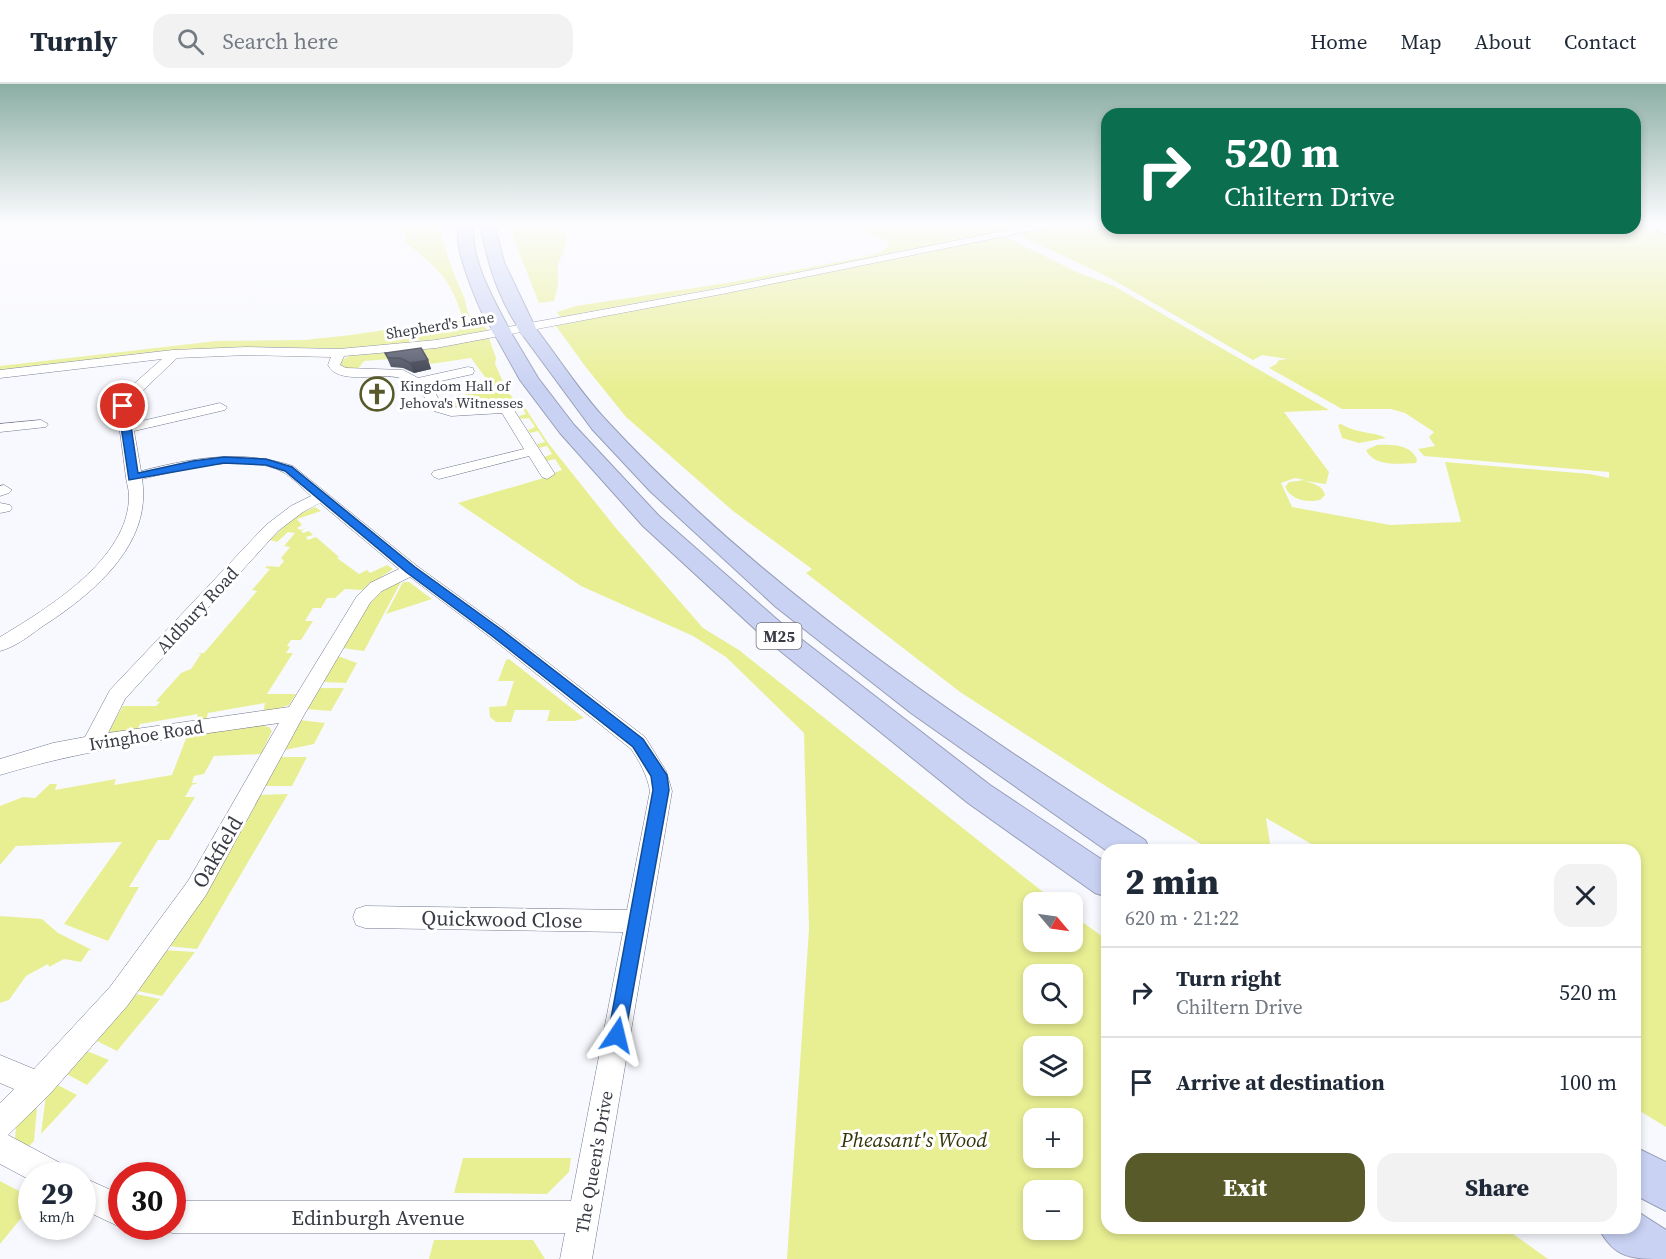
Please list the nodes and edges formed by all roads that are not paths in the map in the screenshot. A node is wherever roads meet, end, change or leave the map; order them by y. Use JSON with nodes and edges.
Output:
{"nodes":[{"id":1,"x":476,"y":278,"type":"edge"},
{"id":2,"x":502,"y":278,"type":"edge"},
{"id":3,"x":786,"y":278,"type":"edge"},
{"id":4,"x":514,"y":329,"type":"junction"},
{"id":5,"x":339,"y":353,"type":"junction"},
{"id":6,"x":173,"y":354,"type":"junction"},
{"id":7,"x":468,"y":371,"type":"dead end"},
{"id":8,"x":0,"y":374,"type":"edge"},
{"id":9,"x":416,"y":382,"type":"junction"},
{"id":10,"x":219,"y":407,"type":"dead end"},
{"id":11,"x":41,"y":424,"type":"dead end"},
{"id":12,"x":0,"y":428,"type":"edge"},
{"id":13,"x":125,"y":429,"type":"junction"},
{"id":14,"x":533,"y":451,"type":"junction"},
{"id":15,"x":439,"y":474,"type":"dead end"},
{"id":16,"x":547,"y":474,"type":"dead end"},
{"id":17,"x":133,"y":477,"type":"junction"},
{"id":18,"x":323,"y":496,"type":"junction"},
{"id":19,"x":411,"y":570,"type":"junction"},
{"id":20,"x":0,"y":645,"type":"edge"},
{"id":21,"x":295,"y":713,"type":"junction"},
{"id":22,"x":92,"y":743,"type":"junction"},
{"id":23,"x":0,"y":767,"type":"edge"},
{"id":24,"x":1124,"y":844,"type":"edge"},
{"id":25,"x":1101,"y":878,"type":"edge"},
{"id":26,"x":365,"y":916,"type":"dead end"},
{"id":27,"x":638,"y":921,"type":"junction"},
{"id":28,"x":0,"y":1069,"type":"edge"},
{"id":29,"x":39,"y":1085,"type":"junction"},
{"id":30,"x":0,"y":1124,"type":"edge"},
{"id":31,"x":0,"y":1147,"type":"edge"},
{"id":32,"x":27,"y":1162,"type":"edge"},
{"id":33,"x":1641,"y":1173,"type":"edge"},
{"id":34,"x":1666,"y":1188,"type":"edge"},
{"id":35,"x":186,"y":1217,"type":"edge"},
{"id":36,"x":584,"y":1217,"type":"junction"},
{"id":37,"x":1631,"y":1234,"type":"edge"},
{"id":38,"x":1666,"y":1258,"type":"edge"},
{"id":39,"x":576,"y":1259,"type":"edge"}],
"edges":[{"from":1,"to":4,"type":"highway","number":"M25"},
{"from":2,"to":4,"type":"highway","number":"M25"},
{"from":3,"to":5,"type":"street","name":"Shepherd's Lane"},
{"from":4,"to":24,"type":"highway","number":"M25"},
{"from":4,"to":25,"type":"highway","number":"M25"},
{"from":5,"to":6,"type":"street","name":"Shepherd's Lane"},
{"from":5,"to":9,"type":"street"},
{"from":6,"to":8,"type":"street","name":"Shepherd's Lane"},
{"from":6,"to":13,"type":"street"},
{"from":7,"to":9,"type":"street"},
{"from":9,"to":14,"type":"street"},
{"from":10,"to":13,"type":"street"},
{"from":11,"to":12,"type":"street"},
{"from":13,"to":17,"type":"street"},
{"from":14,"to":15,"type":"street"},
{"from":14,"to":16,"type":"street"},
{"from":17,"to":18,"type":"street","name":"The Queen's Drive"},
{"from":17,"to":20,"type":"street"},
{"from":18,"to":19,"type":"street","name":"The Queen's Drive"},
{"from":18,"to":22,"type":"street","name":"Aldbury Road"},
{"from":19,"to":21,"type":"street","name":"Oakfield"},
{"from":19,"to":27,"type":"street","name":"The Queen's Drive"},
{"from":21,"to":22,"type":"street","name":"Ivinghoe Road"},
{"from":21,"to":29,"type":"street","name":"Oakfield"},
{"from":22,"to":23,"type":"street","name":"Ivinghoe Road"},
{"from":26,"to":27,"type":"street","name":"Quickwood Close"},
{"from":27,"to":36,"type":"street","name":"The Queen's Drive"},
{"from":28,"to":29,"type":"street"},
{"from":29,"to":30,"type":"street","name":"Oakfield"},
{"from":31,"to":32,"type":"street"},
{"from":33,"to":34,"type":"highway"},
{"from":35,"to":36,"type":"street","name":"Edinburgh Avenue"},
{"from":36,"to":39,"type":"street","name":"The Queen's Drive"},
{"from":37,"to":38,"type":"highway"}]}
